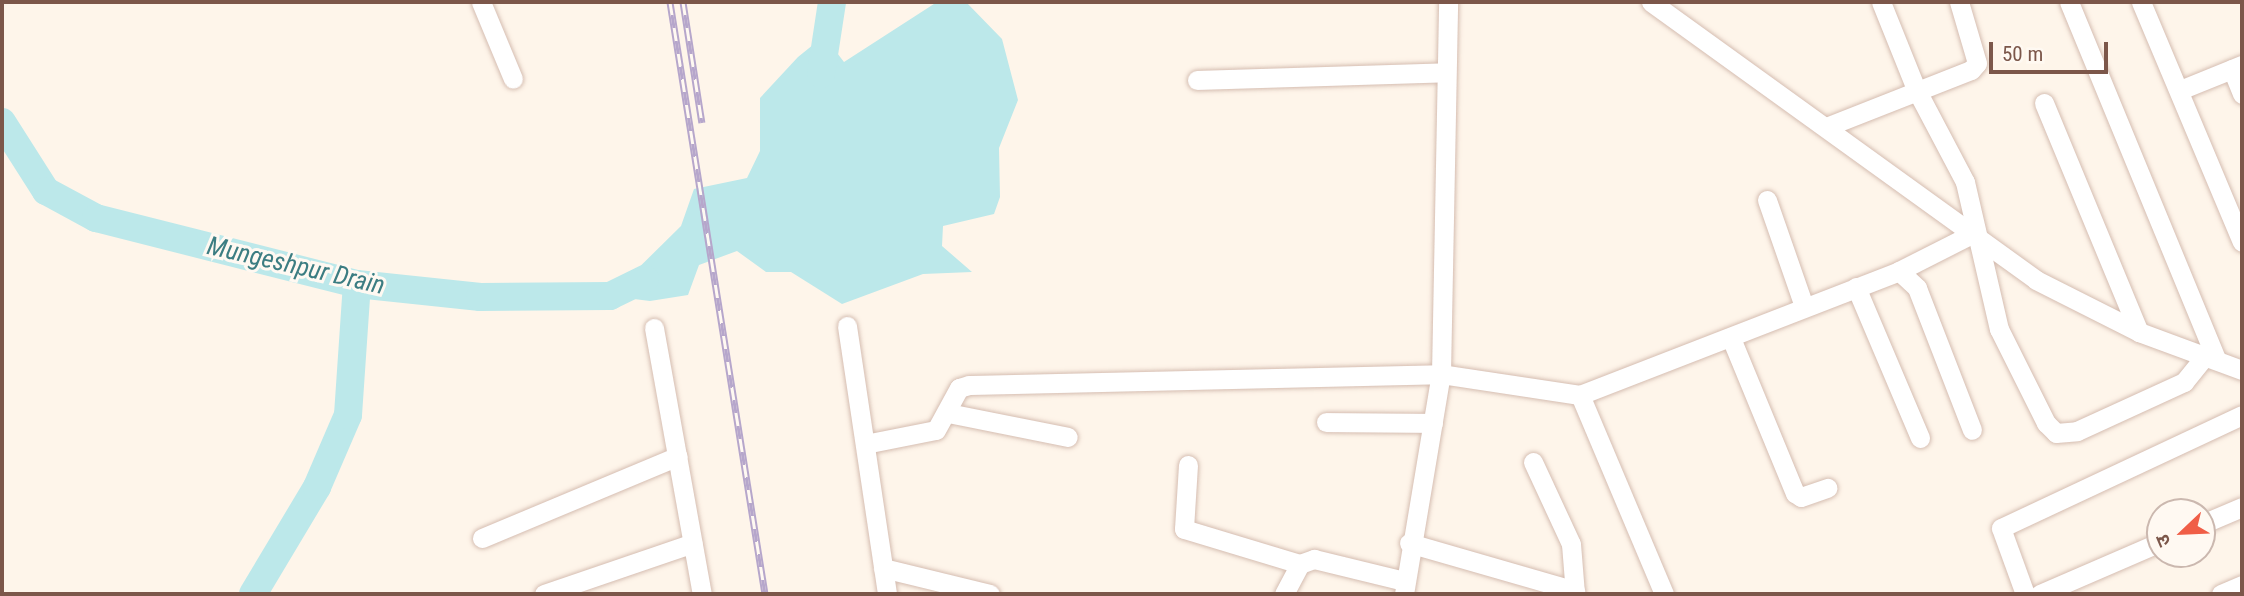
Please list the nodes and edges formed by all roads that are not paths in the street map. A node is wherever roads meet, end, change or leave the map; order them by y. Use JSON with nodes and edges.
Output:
{"nodes":[{"id":1,"x":481,"y":2,"type":"edge"},
{"id":2,"x":1448,"y":2,"type":"edge"},
{"id":3,"x":1651,"y":2,"type":"edge"},
{"id":4,"x":1881,"y":2,"type":"edge"},
{"id":5,"x":1959,"y":2,"type":"edge"},
{"id":6,"x":2069,"y":2,"type":"edge"},
{"id":7,"x":2141,"y":2,"type":"edge"},
{"id":8,"x":2237,"y":67,"type":"edge"},
{"id":9,"x":1446,"y":72,"type":"junction"},
{"id":10,"x":513,"y":79,"type":"dead end"},
{"id":11,"x":1198,"y":80,"type":"dead end"},
{"id":12,"x":1916,"y":89,"type":"junction"},
{"id":13,"x":2180,"y":90,"type":"junction"},
{"id":14,"x":2242,"y":94,"type":"edge"},
{"id":15,"x":2044,"y":103,"type":"dead end"},
{"id":16,"x":1826,"y":127,"type":"junction"},
{"id":17,"x":1767,"y":200,"type":"dead end"},
{"id":18,"x":1977,"y":238,"type":"junction"},
{"id":19,"x":2242,"y":242,"type":"edge"},
{"id":20,"x":1899,"y":271,"type":"junction"},
{"id":21,"x":1856,"y":288,"type":"junction"},
{"id":22,"x":1804,"y":306,"type":"junction"},
{"id":23,"x":848,"y":326,"type":"dead end"},
{"id":24,"x":653,"y":328,"type":"dead end"},
{"id":25,"x":2139,"y":332,"type":"junction"},
{"id":26,"x":1731,"y":338,"type":"junction"},
{"id":27,"x":2228,"y":362,"type":"edge"},
{"id":28,"x":1441,"y":374,"type":"junction"},
{"id":29,"x":1580,"y":395,"type":"junction"},
{"id":30,"x":948,"y":413,"type":"junction"},
{"id":31,"x":2242,"y":415,"type":"edge"},
{"id":32,"x":1326,"y":422,"type":"dead end"},
{"id":33,"x":1433,"y":424,"type":"junction"},
{"id":34,"x":1972,"y":430,"type":"dead end"},
{"id":35,"x":1068,"y":437,"type":"dead end"},
{"id":36,"x":1920,"y":438,"type":"dead end"},
{"id":37,"x":865,"y":444,"type":"junction"},
{"id":38,"x":678,"y":456,"type":"junction"},
{"id":39,"x":1533,"y":462,"type":"dead end"},
{"id":40,"x":1188,"y":466,"type":"dead end"},
{"id":41,"x":1827,"y":488,"type":"dead end"},
{"id":42,"x":2242,"y":507,"type":"edge"},
{"id":43,"x":2216,"y":518,"type":"edge"},
{"id":44,"x":482,"y":538,"type":"dead end"},
{"id":45,"x":693,"y":543,"type":"junction"},
{"id":46,"x":1409,"y":543,"type":"junction"},
{"id":47,"x":2146,"y":548,"type":"edge"},
{"id":48,"x":1300,"y":564,"type":"junction"},
{"id":49,"x":883,"y":568,"type":"junction"},
{"id":50,"x":2242,"y":585,"type":"edge"},
{"id":51,"x":1404,"y":587,"type":"edge"},
{"id":52,"x":1575,"y":593,"type":"edge"},
{"id":53,"x":544,"y":594,"type":"edge"},
{"id":54,"x":702,"y":594,"type":"edge"},
{"id":55,"x":887,"y":594,"type":"edge"},
{"id":56,"x":990,"y":594,"type":"edge"},
{"id":57,"x":1284,"y":594,"type":"edge"},
{"id":58,"x":1664,"y":594,"type":"edge"},
{"id":59,"x":2025,"y":594,"type":"edge"},
{"id":60,"x":2040,"y":594,"type":"edge"},
{"id":61,"x":2221,"y":594,"type":"edge"}],
"edges":[{"from":1,"to":10,"type":"street"},
{"from":2,"to":9,"type":"street"},
{"from":3,"to":16,"type":"street"},
{"from":4,"to":12,"type":"street"},
{"from":5,"to":12,"type":"street"},
{"from":6,"to":27,"type":"street"},
{"from":7,"to":13,"type":"street"},
{"from":8,"to":13,"type":"street"},
{"from":8,"to":14,"type":"street"},
{"from":9,"to":11,"type":"street"},
{"from":9,"to":28,"type":"street"},
{"from":12,"to":16,"type":"street"},
{"from":12,"to":18,"type":"street"},
{"from":13,"to":19,"type":"street"},
{"from":15,"to":25,"type":"street"},
{"from":16,"to":18,"type":"street"},
{"from":17,"to":22,"type":"street"},
{"from":18,"to":20,"type":"street"},
{"from":18,"to":25,"type":"street"},
{"from":18,"to":27,"type":"street"},
{"from":20,"to":21,"type":"street"},
{"from":20,"to":34,"type":"street"},
{"from":21,"to":22,"type":"street"},
{"from":21,"to":36,"type":"street"},
{"from":22,"to":26,"type":"street"},
{"from":23,"to":37,"type":"street"},
{"from":24,"to":38,"type":"street"},
{"from":25,"to":27,"type":"street"},
{"from":26,"to":29,"type":"street"},
{"from":26,"to":41,"type":"street"},
{"from":28,"to":29,"type":"street"},
{"from":28,"to":30,"type":"street"},
{"from":28,"to":33,"type":"street"},
{"from":29,"to":58,"type":"street"},
{"from":30,"to":35,"type":"street"},
{"from":30,"to":37,"type":"street"},
{"from":31,"to":59,"type":"street"},
{"from":32,"to":33,"type":"street"},
{"from":33,"to":46,"type":"street"},
{"from":37,"to":49,"type":"street"},
{"from":38,"to":44,"type":"street"},
{"from":38,"to":45,"type":"street"},
{"from":39,"to":52,"type":"street"},
{"from":40,"to":48,"type":"street"},
{"from":42,"to":43,"type":"street"},
{"from":45,"to":53,"type":"street"},
{"from":45,"to":54,"type":"street"},
{"from":46,"to":51,"type":"street"},
{"from":46,"to":52,"type":"street"},
{"from":47,"to":60,"type":"street"},
{"from":48,"to":51,"type":"street"},
{"from":48,"to":57,"type":"street"},
{"from":49,"to":55,"type":"street"},
{"from":49,"to":56,"type":"street"},
{"from":50,"to":61,"type":"street"}]}
